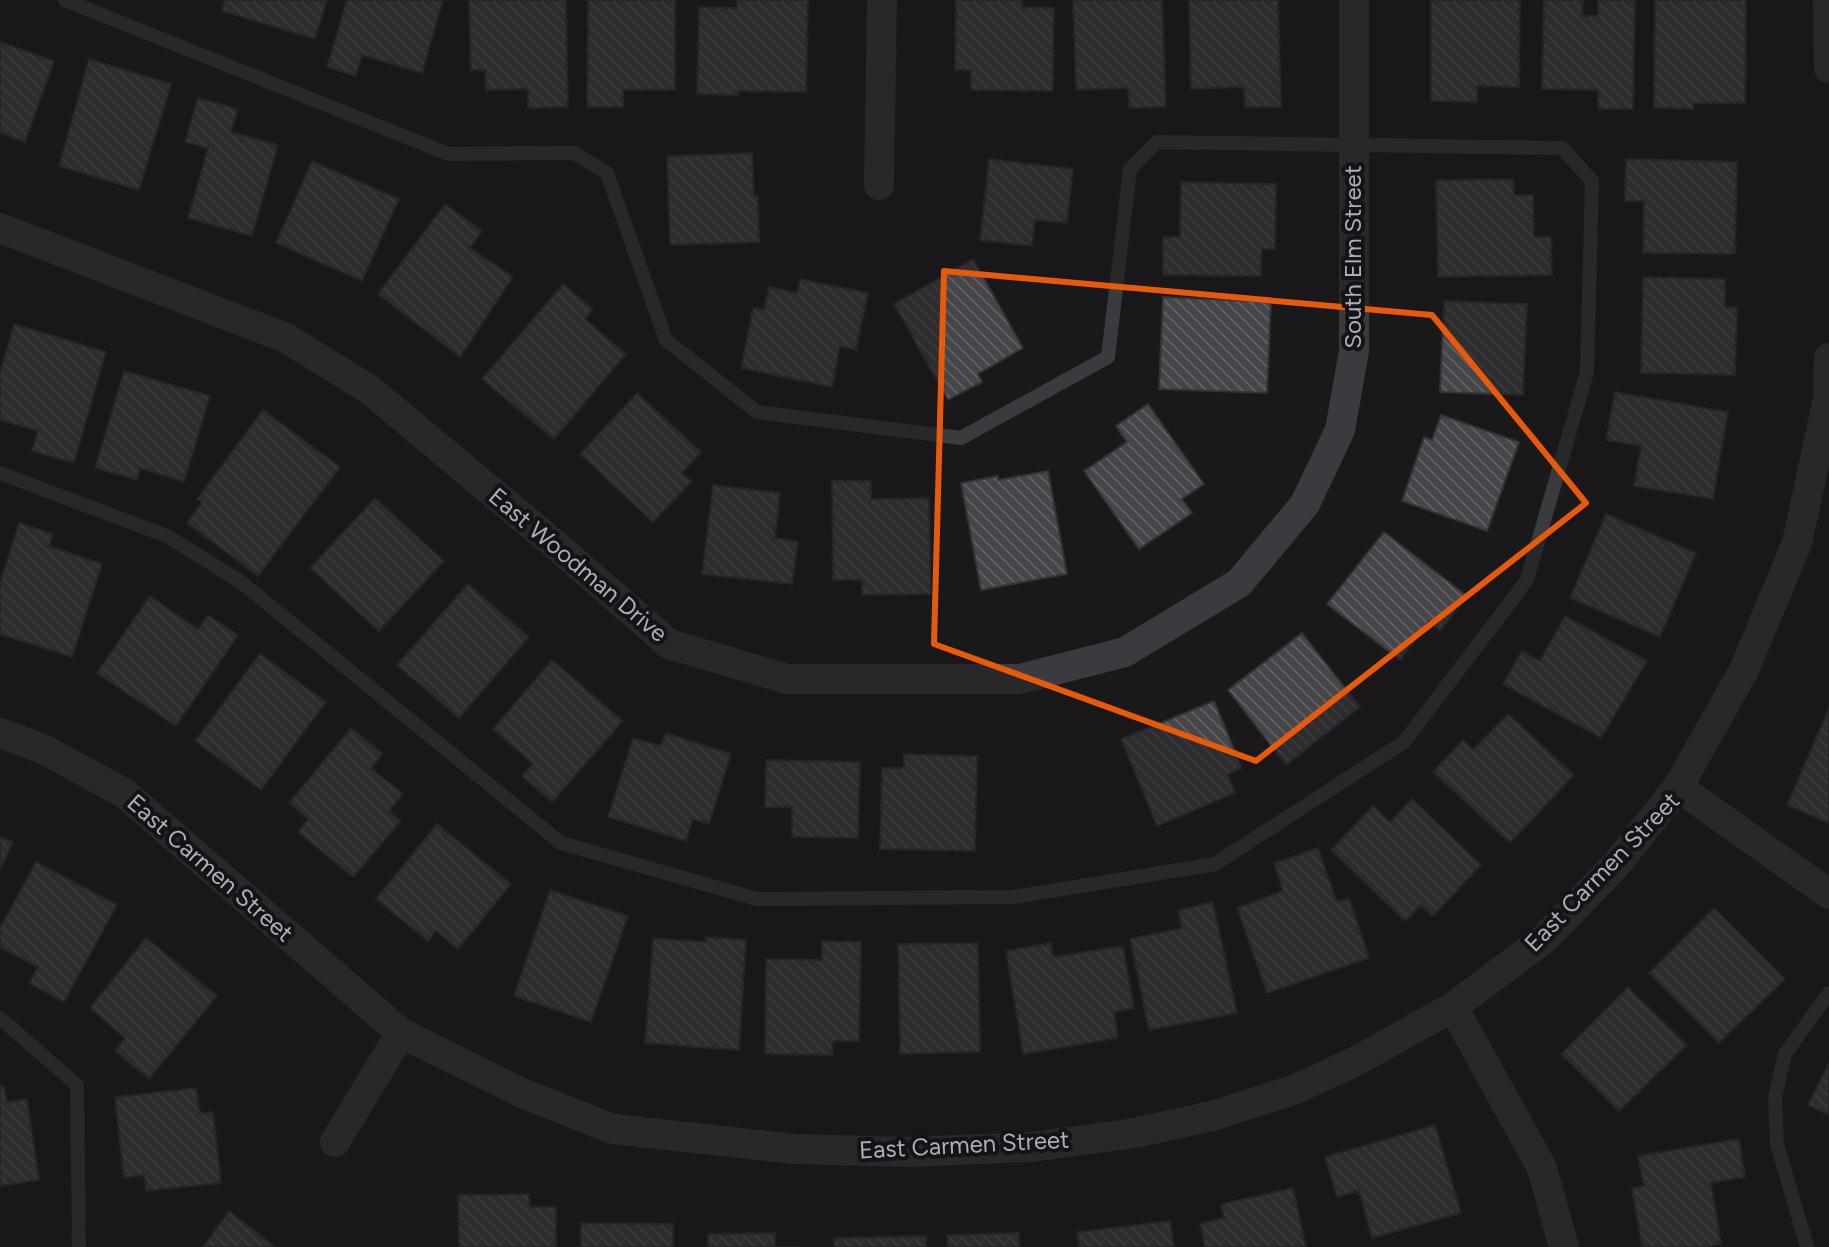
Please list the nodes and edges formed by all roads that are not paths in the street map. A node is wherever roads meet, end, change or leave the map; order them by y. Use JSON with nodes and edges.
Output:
{"nodes":[{"id":1,"x":65,"y":0,"type":"edge"},
{"id":2,"x":882,"y":0,"type":"edge"},
{"id":3,"x":1354,"y":0,"type":"edge"},
{"id":4,"x":1828,"y":0,"type":"edge"},
{"id":5,"x":1829,"y":68,"type":"edge"},
{"id":6,"x":1354,"y":144,"type":"junction"},
{"id":7,"x":879,"y":185,"type":"dead end"},
{"id":8,"x":0,"y":228,"type":"edge"},
{"id":9,"x":1829,"y":358,"type":"edge"},
{"id":10,"x":1828,"y":400,"type":"edge"},
{"id":11,"x":0,"y":473,"type":"edge"},
{"id":12,"x":1305,"y":504,"type":"joint"},
{"id":13,"x":0,"y":733,"type":"edge"},
{"id":14,"x":1678,"y":787,"type":"junction"},
{"id":15,"x":1829,"y":894,"type":"edge"},
{"id":16,"x":1829,"y":993,"type":"edge"},
{"id":17,"x":1453,"y":1007,"type":"junction"},
{"id":18,"x":0,"y":1018,"type":"edge"},
{"id":19,"x":401,"y":1033,"type":"junction"},
{"id":20,"x":335,"y":1142,"type":"dead end"},
{"id":21,"x":79,"y":1247,"type":"edge"},
{"id":22,"x":1564,"y":1247,"type":"edge"},
{"id":23,"x":1807,"y":1247,"type":"edge"}],
"edges":[{"from":1,"to":6,"type":"lane"},
{"from":2,"to":7,"type":"street"},
{"from":3,"to":6,"type":"street","name":"South Elm Street"},
{"from":4,"to":5,"type":"street"},
{"from":6,"to":11,"type":"lane"},
{"from":6,"to":12,"type":"street","name":"South Elm Street"},
{"from":8,"to":12,"type":"street","name":"East Woodman Drive"},
{"from":9,"to":10,"type":"street"},
{"from":10,"to":14,"type":"street"},
{"from":13,"to":19,"type":"street","name":"East Carmen Street"},
{"from":14,"to":15,"type":"street","name":"East Carmen Street"},
{"from":14,"to":17,"type":"street","name":"East Carmen Street"},
{"from":16,"to":23,"type":"lane"},
{"from":17,"to":19,"type":"street","name":"East Carmen Street"},
{"from":17,"to":22,"type":"street"},
{"from":18,"to":21,"type":"lane"},
{"from":19,"to":20,"type":"street"}]}
